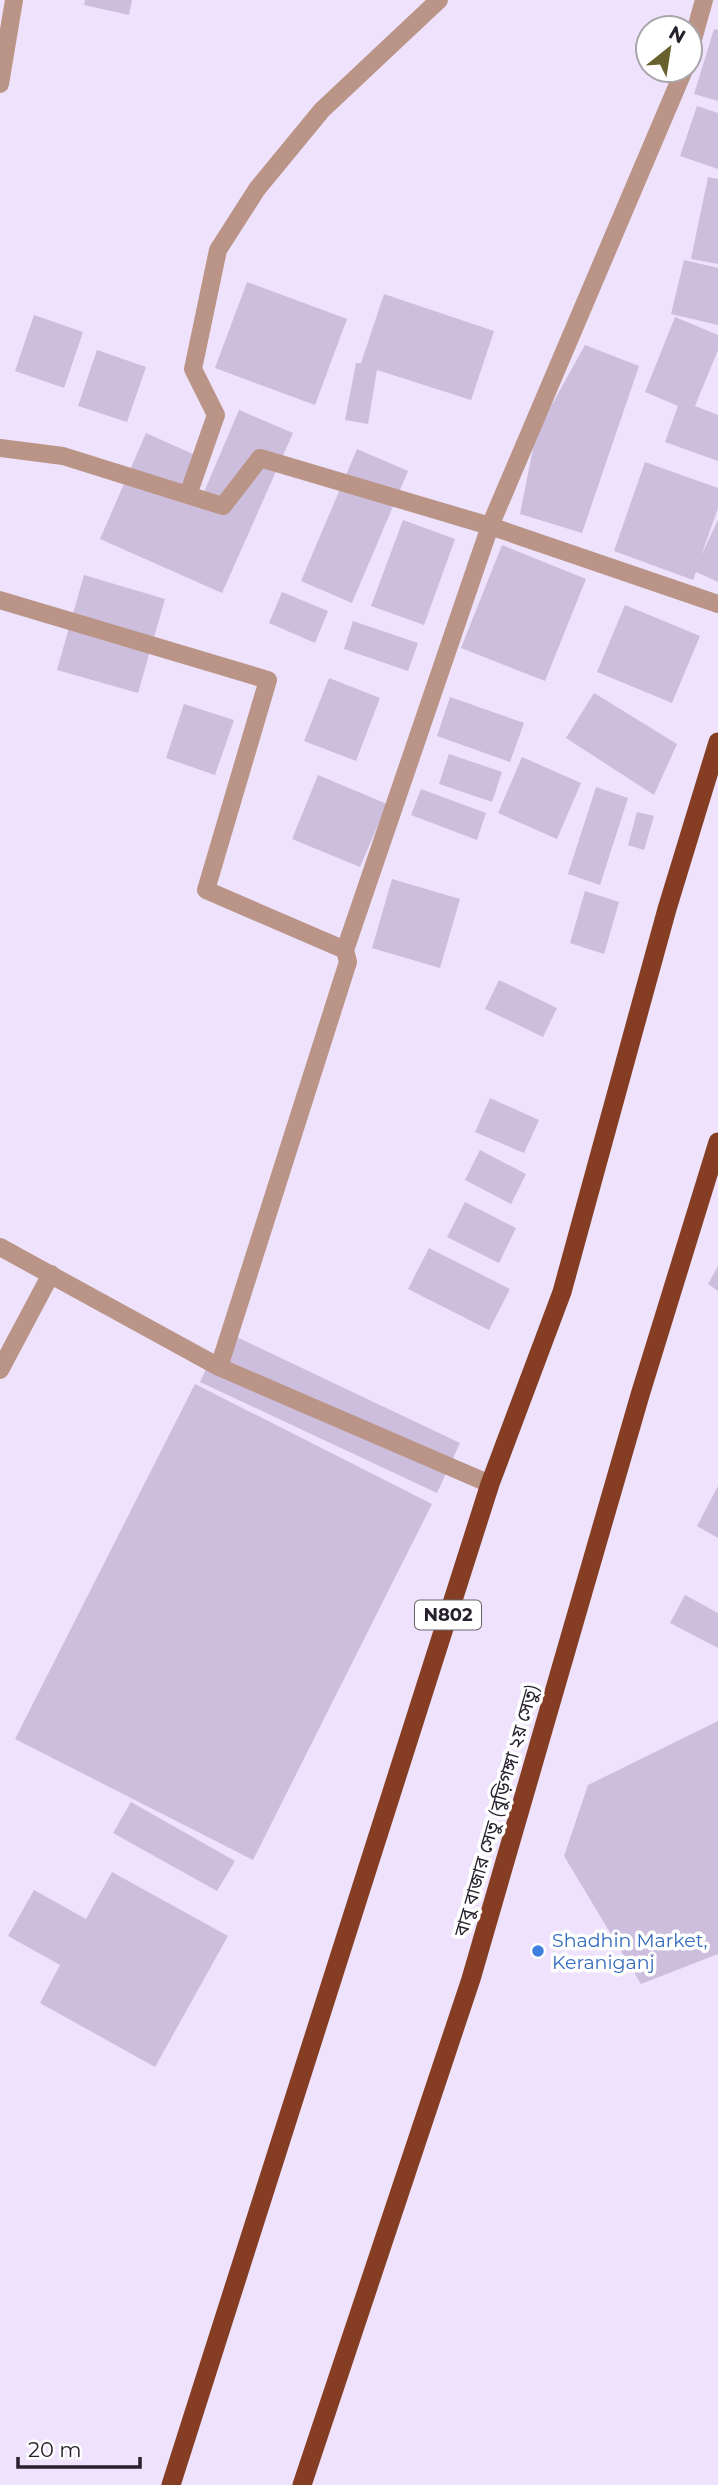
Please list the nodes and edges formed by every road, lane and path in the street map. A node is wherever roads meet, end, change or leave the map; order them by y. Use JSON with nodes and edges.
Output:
{"nodes":[{"id":1,"x":14,"y":0,"type":"edge"},
{"id":2,"x":439,"y":0,"type":"edge"},
{"id":3,"x":0,"y":84,"type":"edge"},
{"id":4,"x":678,"y":84,"type":"edge"},
{"id":5,"x":0,"y":449,"type":"edge"},
{"id":6,"x":188,"y":495,"type":"junction"},
{"id":7,"x":490,"y":526,"type":"junction"},
{"id":8,"x":0,"y":600,"type":"edge"},
{"id":9,"x":718,"y":604,"type":"edge"},
{"id":10,"x":718,"y":743,"type":"edge"},
{"id":11,"x":345,"y":950,"type":"junction"},
{"id":12,"x":718,"y":1142,"type":"edge"},
{"id":13,"x":0,"y":1247,"type":"edge"},
{"id":14,"x":51,"y":1274,"type":"junction"},
{"id":15,"x":219,"y":1367,"type":"junction"},
{"id":16,"x":0,"y":1370,"type":"edge"},
{"id":17,"x":490,"y":1484,"type":"junction"},
{"id":18,"x":171,"y":2485,"type":"edge"},
{"id":19,"x":302,"y":2485,"type":"edge"}],
"edges":[{"from":1,"to":3,"type":"street"},
{"from":2,"to":6,"type":"street"},
{"from":4,"to":7,"type":"street"},
{"from":5,"to":6,"type":"street"},
{"from":6,"to":7,"type":"street"},
{"from":7,"to":9,"type":"street"},
{"from":7,"to":11,"type":"street"},
{"from":8,"to":11,"type":"street"},
{"from":10,"to":17,"type":"highway","number":"N802"},
{"from":11,"to":15,"type":"street"},
{"from":12,"to":19,"type":"highway","name":"বাবু বাজার সেতু (বুড়িগঙ্গা ২য় সেতু)"},
{"from":13,"to":14,"type":"street"},
{"from":14,"to":15,"type":"street"},
{"from":14,"to":16,"type":"street"},
{"from":15,"to":17,"type":"street"},
{"from":17,"to":18,"type":"highway","number":"N802"}]}
